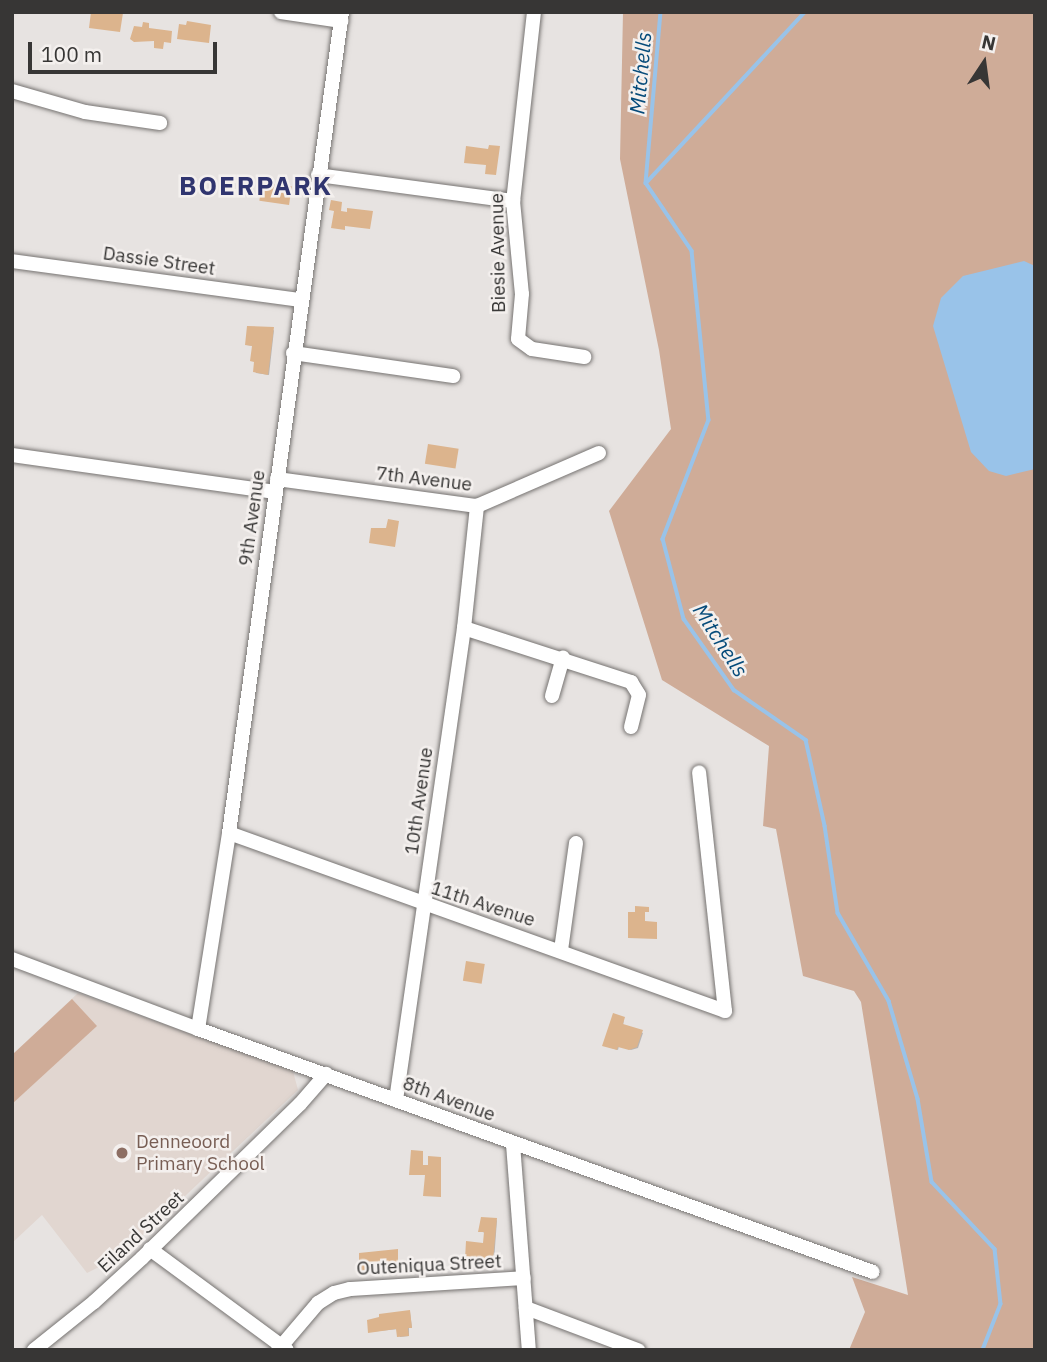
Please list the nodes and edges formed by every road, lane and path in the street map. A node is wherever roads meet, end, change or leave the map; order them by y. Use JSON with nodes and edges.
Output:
{"nodes":[{"id":1,"x":281,"y":12,"type":"edge"},
{"id":2,"x":534,"y":12,"type":"edge"},
{"id":3,"x":341,"y":17,"type":"edge"},
{"id":4,"x":12,"y":91,"type":"edge"},
{"id":5,"x":160,"y":123,"type":"dead end"},
{"id":6,"x":318,"y":175,"type":"junction"},
{"id":7,"x":513,"y":201,"type":"junction"},
{"id":8,"x":12,"y":261,"type":"edge"},
{"id":9,"x":301,"y":300,"type":"junction"},
{"id":10,"x":293,"y":354,"type":"junction"},
{"id":11,"x":583,"y":357,"type":"dead end"},
{"id":12,"x":453,"y":376,"type":"dead end"},
{"id":13,"x":599,"y":453,"type":"dead end"},
{"id":14,"x":12,"y":455,"type":"edge"},
{"id":15,"x":276,"y":486,"type":"junction"},
{"id":16,"x":477,"y":506,"type":"junction"},
{"id":17,"x":464,"y":628,"type":"junction"},
{"id":18,"x":563,"y":658,"type":"junction"},
{"id":19,"x":552,"y":695,"type":"dead end"},
{"id":20,"x":631,"y":727,"type":"dead end"},
{"id":21,"x":699,"y":772,"type":"dead end"},
{"id":22,"x":229,"y":833,"type":"junction"},
{"id":23,"x":576,"y":843,"type":"dead end"},
{"id":24,"x":424,"y":905,"type":"junction"},
{"id":25,"x":561,"y":950,"type":"junction"},
{"id":26,"x":12,"y":960,"type":"edge"},
{"id":27,"x":198,"y":1029,"type":"junction"},
{"id":28,"x":326,"y":1074,"type":"junction"},
{"id":29,"x":396,"y":1100,"type":"junction"},
{"id":30,"x":513,"y":1144,"type":"junction"},
{"id":31,"x":150,"y":1249,"type":"junction"},
{"id":32,"x":873,"y":1272,"type":"dead end"},
{"id":33,"x":524,"y":1278,"type":"junction"},
{"id":34,"x":526,"y":1308,"type":"junction"},
{"id":35,"x":282,"y":1348,"type":"edge"},
{"id":36,"x":34,"y":1350,"type":"edge"},
{"id":37,"x":529,"y":1350,"type":"edge"},
{"id":38,"x":638,"y":1350,"type":"edge"}],
"edges":[{"from":1,"to":3,"type":"street"},
{"from":2,"to":7,"type":"street","name":"Biesie Avenue"},
{"from":3,"to":6,"type":"street","name":"9th Avenue"},
{"from":4,"to":5,"type":"street"},
{"from":6,"to":7,"type":"street"},
{"from":6,"to":9,"type":"street","name":"9th Avenue"},
{"from":7,"to":11,"type":"street","name":"Biesie Avenue"},
{"from":8,"to":9,"type":"street","name":"Dassie Street"},
{"from":9,"to":10,"type":"street","name":"9th Avenue"},
{"from":10,"to":12,"type":"street"},
{"from":10,"to":15,"type":"street","name":"9th Avenue"},
{"from":13,"to":16,"type":"street","name":"7th Avenue"},
{"from":14,"to":15,"type":"street","name":"7th Avenue"},
{"from":15,"to":16,"type":"street","name":"7th Avenue"},
{"from":15,"to":22,"type":"street","name":"9th Avenue"},
{"from":16,"to":17,"type":"street","name":"10th Avenue"},
{"from":17,"to":18,"type":"street"},
{"from":17,"to":24,"type":"street","name":"10th Avenue"},
{"from":18,"to":19,"type":"street"},
{"from":18,"to":20,"type":"street"},
{"from":21,"to":25,"type":"street","name":"11th Avenue"},
{"from":22,"to":24,"type":"street","name":"11th Avenue"},
{"from":22,"to":27,"type":"street","name":"9th Avenue"},
{"from":23,"to":25,"type":"street"},
{"from":24,"to":25,"type":"street","name":"11th Avenue"},
{"from":24,"to":29,"type":"street","name":"10th Avenue"},
{"from":26,"to":27,"type":"street","name":"8th Avenue"},
{"from":27,"to":28,"type":"street","name":"8th Avenue"},
{"from":28,"to":29,"type":"street","name":"8th Avenue"},
{"from":28,"to":31,"type":"street","name":"Eiland Street"},
{"from":29,"to":30,"type":"street","name":"8th Avenue"},
{"from":30,"to":32,"type":"street","name":"8th Avenue"},
{"from":30,"to":33,"type":"street"},
{"from":31,"to":35,"type":"street"},
{"from":31,"to":36,"type":"street","name":"Eiland Street"},
{"from":33,"to":34,"type":"street"},
{"from":33,"to":35,"type":"street","name":"Outeniqua Street"},
{"from":34,"to":37,"type":"street"},
{"from":34,"to":38,"type":"street"}]}
